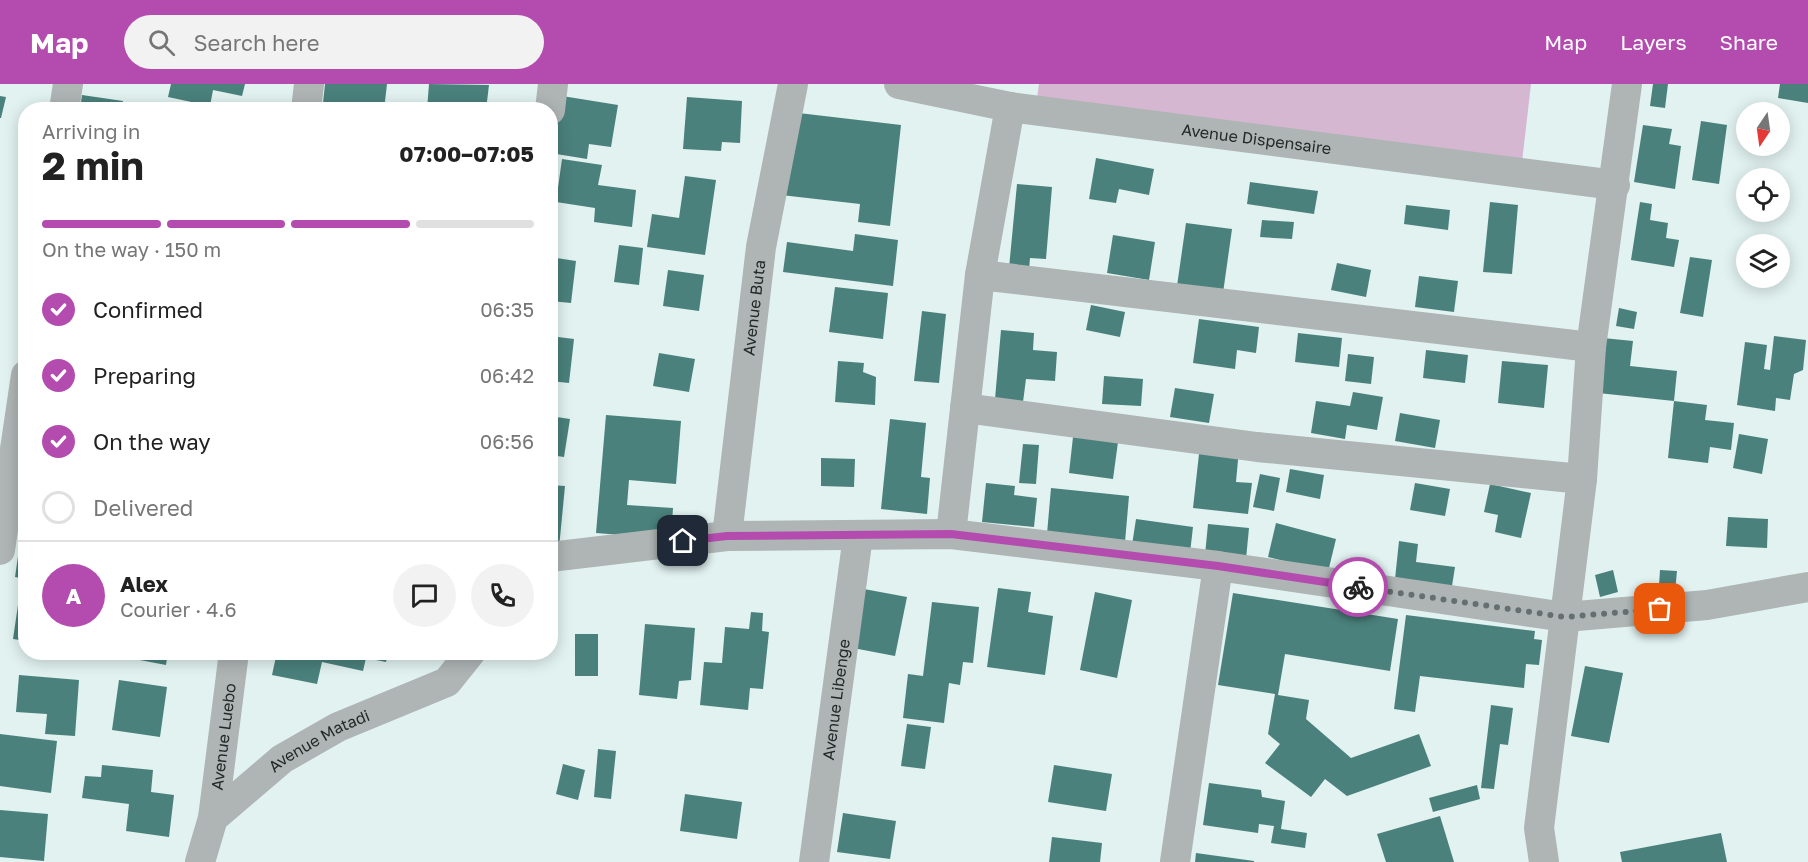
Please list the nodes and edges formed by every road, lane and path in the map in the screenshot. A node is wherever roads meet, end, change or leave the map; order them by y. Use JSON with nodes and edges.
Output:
{"nodes":[{"id":1,"x":68,"y":84,"type":"edge"},
{"id":2,"x":309,"y":84,"type":"edge"},
{"id":3,"x":553,"y":84,"type":"edge"},
{"id":4,"x":793,"y":84,"type":"edge"},
{"id":5,"x":899,"y":84,"type":"edge"},
{"id":6,"x":1627,"y":84,"type":"edge"},
{"id":7,"x":982,"y":92,"type":"edge"},
{"id":8,"x":65,"y":102,"type":"edge"},
{"id":9,"x":307,"y":102,"type":"edge"},
{"id":10,"x":551,"y":102,"type":"edge"},
{"id":11,"x":1010,"y":106,"type":"junction"},
{"id":12,"x":1615,"y":185,"type":"junction"},
{"id":13,"x":980,"y":275,"type":"junction"},
{"id":14,"x":1592,"y":347,"type":"junction"},
{"id":15,"x":965,"y":408,"type":"junction"},
{"id":16,"x":18,"y":429,"type":"edge"},
{"id":17,"x":1582,"y":479,"type":"junction"},
{"id":18,"x":951,"y":534,"type":"junction"},
{"id":19,"x":727,"y":536,"type":"junction"},
{"id":20,"x":858,"y":536,"type":"junction"},
{"id":21,"x":0,"y":549,"type":"edge"},
{"id":22,"x":558,"y":556,"type":"edge"},
{"id":23,"x":1218,"y":566,"type":"junction"},
{"id":24,"x":1808,"y":587,"type":"edge"},
{"id":25,"x":1565,"y":617,"type":"junction"},
{"id":26,"x":233,"y":660,"type":"edge"},
{"id":27,"x":465,"y":660,"type":"edge"},
{"id":28,"x":213,"y":818,"type":"junction"},
{"id":29,"x":200,"y":862,"type":"edge"},
{"id":30,"x":814,"y":862,"type":"edge"},
{"id":31,"x":1175,"y":862,"type":"edge"},
{"id":32,"x":1544,"y":862,"type":"edge"}],
"edges":[{"from":1,"to":8,"type":"street"},
{"from":2,"to":9,"type":"street"},
{"from":3,"to":10,"type":"street"},
{"from":4,"to":19,"type":"street","name":"Avenue Buta"},
{"from":5,"to":7,"type":"street","name":"Avenue Dispensaire"},
{"from":6,"to":12,"type":"street"},
{"from":7,"to":11,"type":"street","name":"Avenue Dispensaire"},
{"from":11,"to":12,"type":"street","name":"Avenue Dispensaire"},
{"from":11,"to":13,"type":"street"},
{"from":12,"to":14,"type":"street"},
{"from":13,"to":14,"type":"street"},
{"from":13,"to":15,"type":"street"},
{"from":14,"to":17,"type":"street"},
{"from":15,"to":17,"type":"street"},
{"from":15,"to":18,"type":"street"},
{"from":16,"to":21,"type":"street"},
{"from":17,"to":25,"type":"street"},
{"from":18,"to":20,"type":"street"},
{"from":18,"to":23,"type":"street"},
{"from":19,"to":20,"type":"street"},
{"from":19,"to":22,"type":"street"},
{"from":20,"to":30,"type":"street","name":"Avenue Libenge"},
{"from":23,"to":25,"type":"street"},
{"from":23,"to":31,"type":"street"},
{"from":24,"to":25,"type":"street"},
{"from":25,"to":32,"type":"street"},
{"from":26,"to":28,"type":"street","name":"Avenue Luebo"},
{"from":27,"to":28,"type":"street","name":"Avenue Matadi"},
{"from":28,"to":29,"type":"street"}]}
